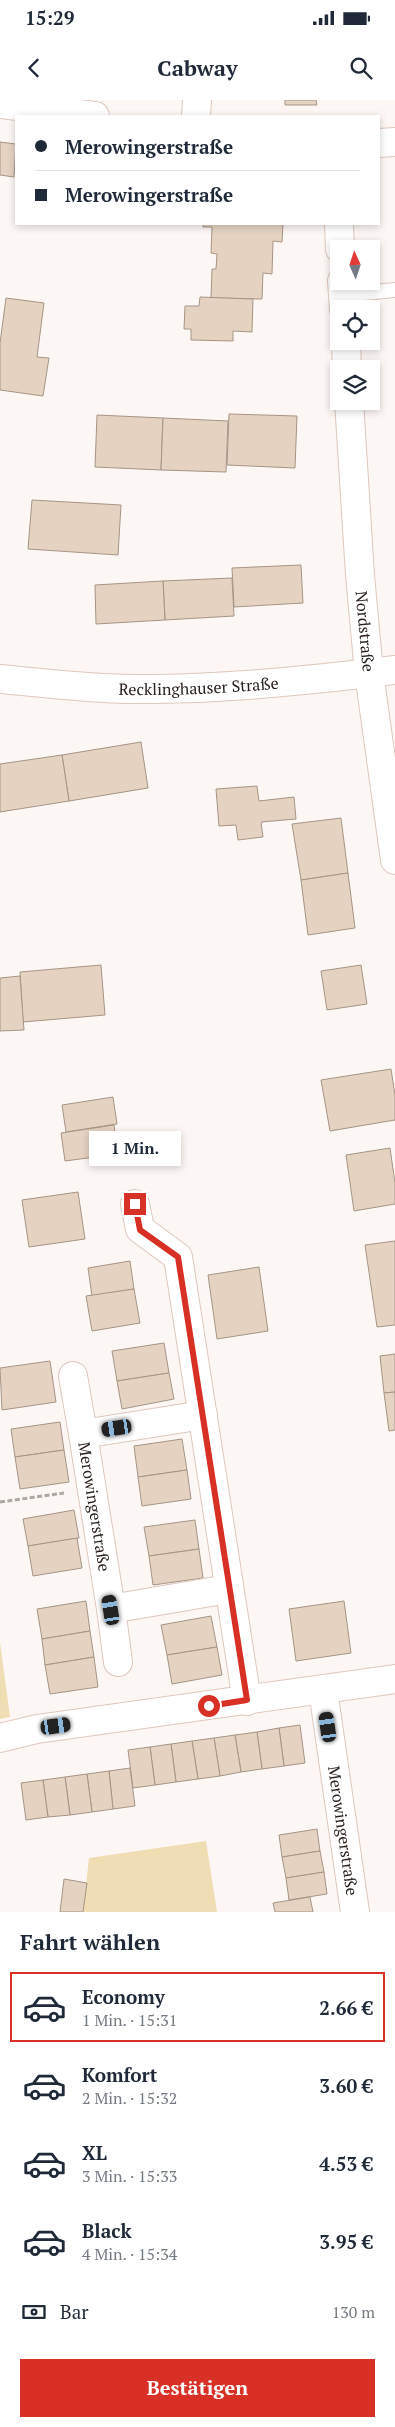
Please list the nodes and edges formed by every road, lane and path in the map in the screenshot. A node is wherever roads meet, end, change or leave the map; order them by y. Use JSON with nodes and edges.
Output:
{"nodes":[{"id":1,"x":197,"y":100,"type":"edge"},
{"id":2,"x":0,"y":104,"type":"edge"},
{"id":3,"x":87,"y":115,"type":"edge"},
{"id":4,"x":196,"y":115,"type":"edge"},
{"id":5,"x":395,"y":142,"type":"edge"},
{"id":6,"x":380,"y":143,"type":"edge"},
{"id":7,"x":338,"y":225,"type":"edge"},
{"id":8,"x":339,"y":240,"type":"edge"},
{"id":9,"x":395,"y":290,"type":"edge"},
{"id":10,"x":343,"y":295,"type":"edge"},
{"id":11,"x":350,"y":410,"type":"edge"},
{"id":12,"x":382,"y":672,"type":"edge"},
{"id":13,"x":0,"y":679,"type":"edge"},
{"id":14,"x":395,"y":860,"type":"edge"},
{"id":15,"x":135,"y":1204,"type":"dead end"},
{"id":16,"x":73,"y":1376,"type":"dead end"},
{"id":17,"x":203,"y":1416,"type":"junction"},
{"id":18,"x":83,"y":1434,"type":"junction"},
{"id":19,"x":91,"y":1489,"type":"junction"},
{"id":20,"x":0,"y":1502,"type":"edge"},
{"id":21,"x":228,"y":1589,"type":"junction"},
{"id":22,"x":111,"y":1610,"type":"junction"},
{"id":23,"x":118,"y":1662,"type":"dead end"},
{"id":24,"x":395,"y":1680,"type":"edge"},
{"id":25,"x":323,"y":1690,"type":"junction"},
{"id":26,"x":247,"y":1700,"type":"junction"},
{"id":27,"x":0,"y":1738,"type":"edge"},
{"id":28,"x":355,"y":1912,"type":"edge"}],
"edges":[{"from":1,"to":4,"type":"street"},
{"from":2,"to":3,"type":"street"},
{"from":5,"to":6,"type":"street"},
{"from":7,"to":8,"type":"street"},
{"from":9,"to":10,"type":"lane"},
{"from":11,"to":12,"type":"street","name":"Nordstraße"},
{"from":12,"to":13,"type":"street","name":"Recklinghauser Straße"},
{"from":12,"to":14,"type":"street","name":"Nordstraße"},
{"from":15,"to":17,"type":"street"},
{"from":16,"to":18,"type":"street","name":"Merowingerstraße"},
{"from":17,"to":18,"type":"street","name":"Merowingerstraße"},
{"from":17,"to":21,"type":"street"},
{"from":18,"to":19,"type":"street","name":"Merowingerstraße"},
{"from":19,"to":20,"type":"path"},
{"from":19,"to":22,"type":"street","name":"Merowingerstraße"},
{"from":21,"to":22,"type":"street"},
{"from":21,"to":26,"type":"street"},
{"from":22,"to":23,"type":"street","name":"Merowingerstraße"},
{"from":24,"to":25,"type":"street"},
{"from":25,"to":26,"type":"street"},
{"from":25,"to":28,"type":"street","name":"Merowingerstraße"},
{"from":26,"to":27,"type":"street"}]}
